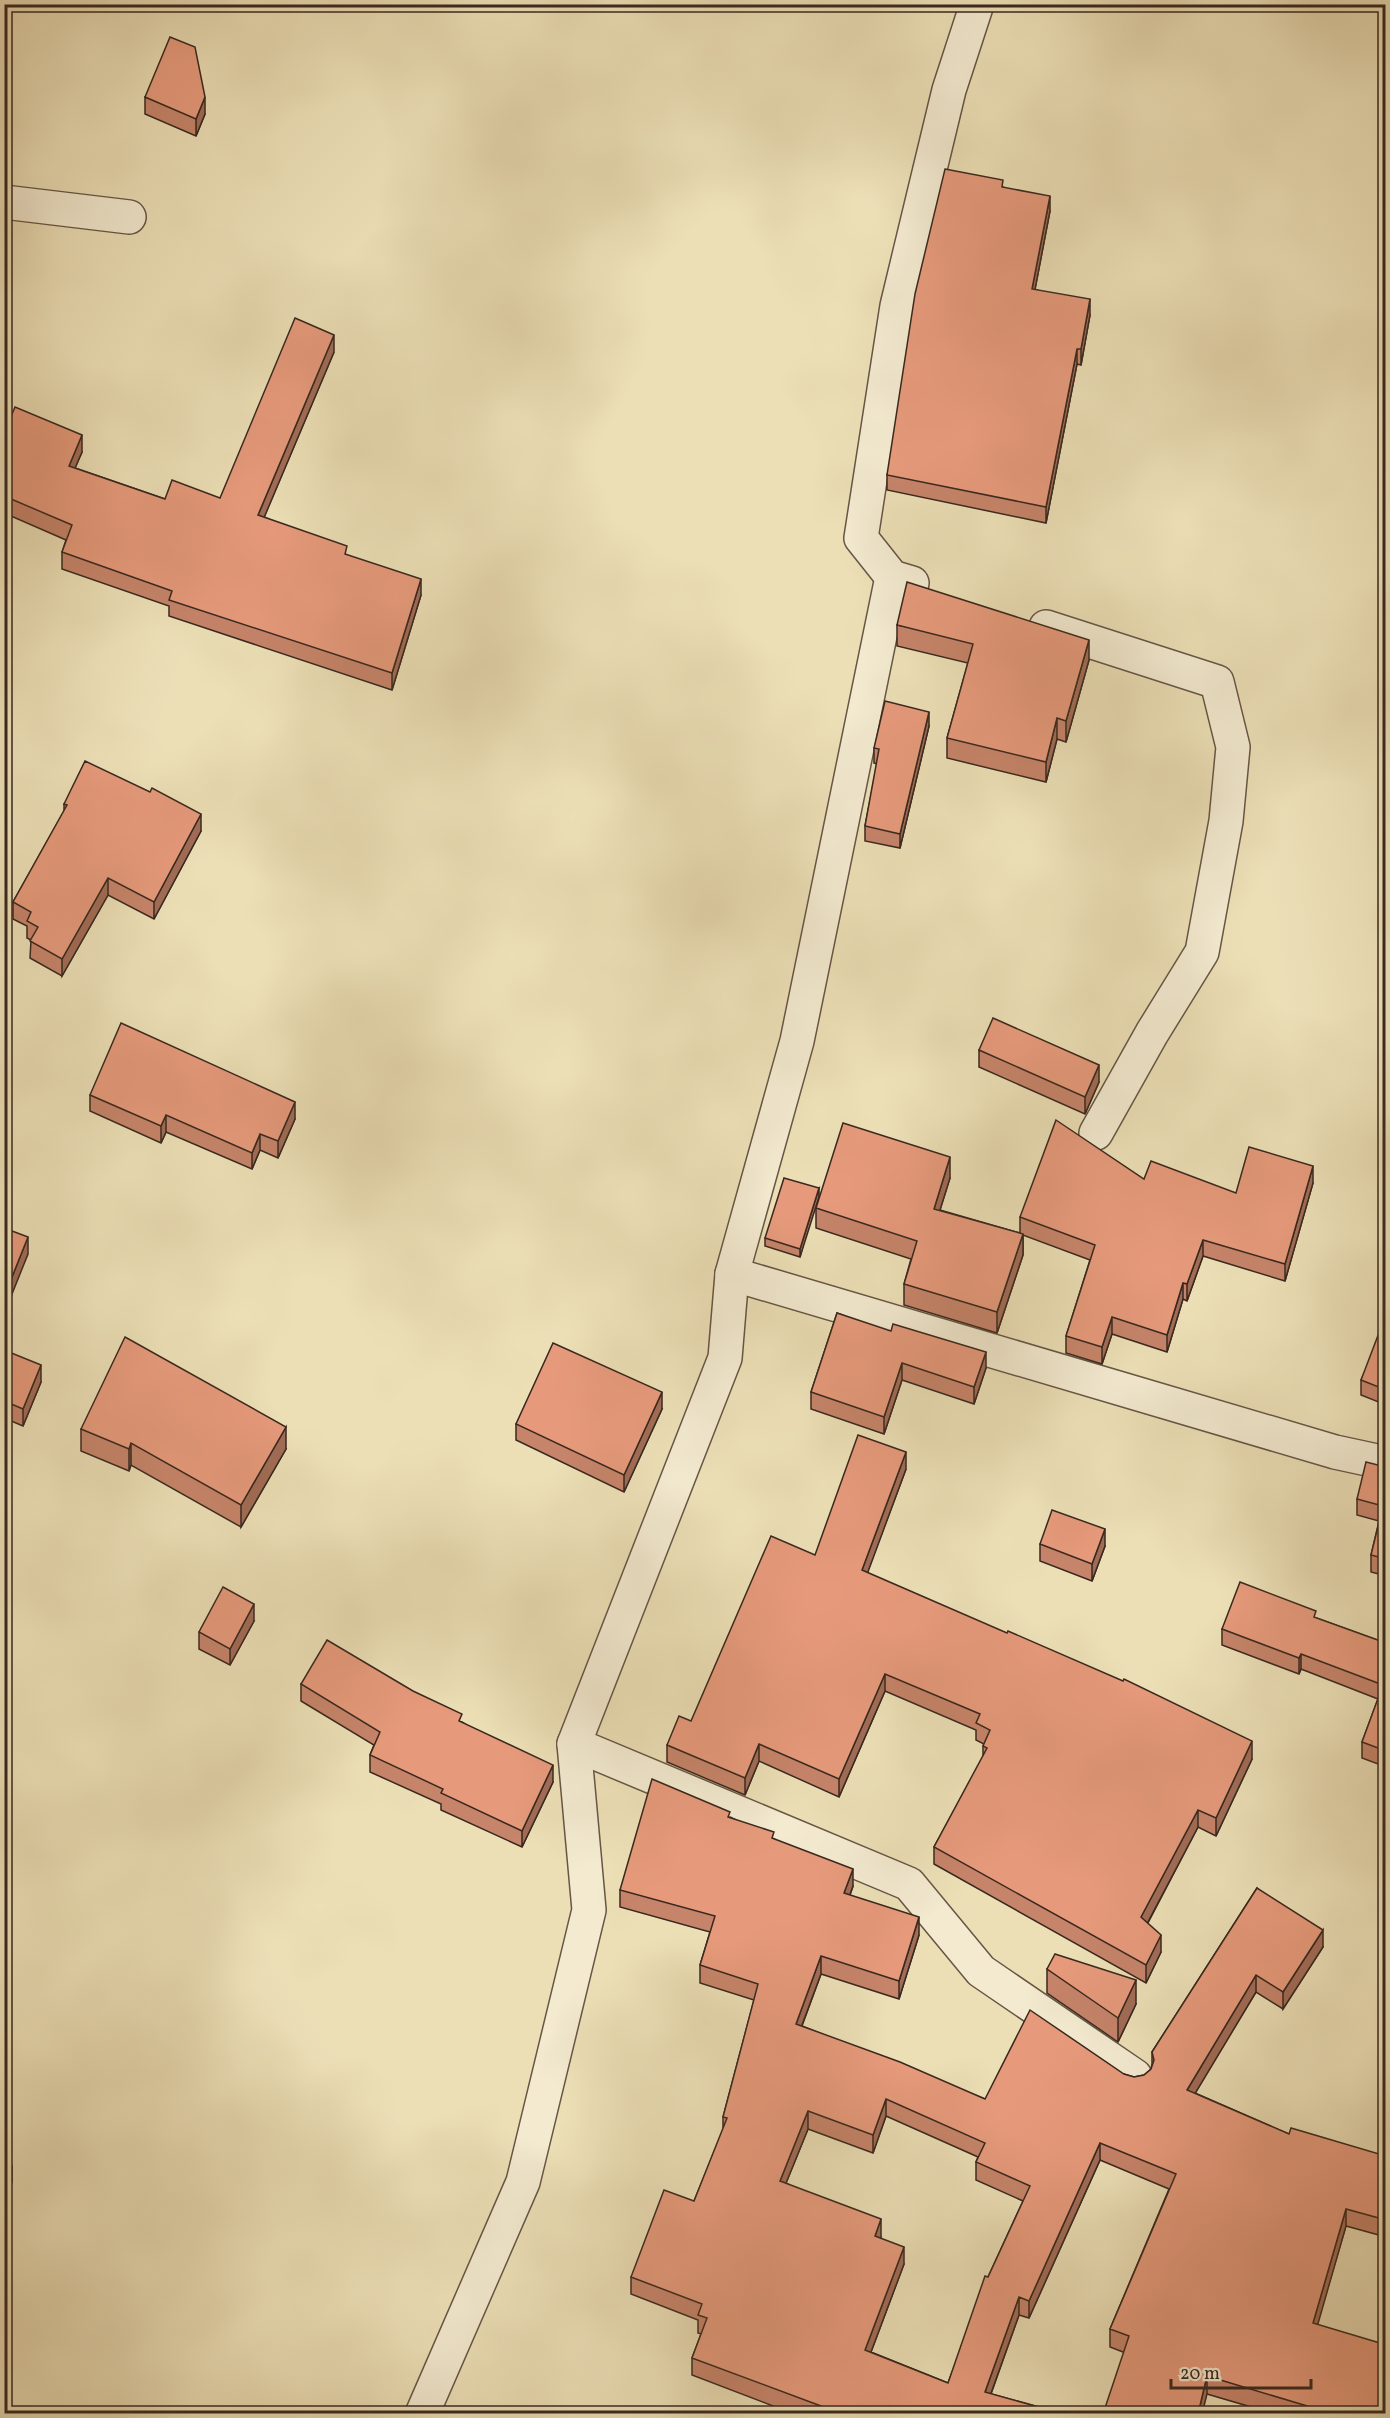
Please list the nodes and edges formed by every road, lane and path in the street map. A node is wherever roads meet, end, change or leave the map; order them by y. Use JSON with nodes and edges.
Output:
{"nodes":[{"id":1,"x":977,"y":4,"type":"edge"},
{"id":2,"x":4,"y":202,"type":"edge"},
{"id":3,"x":129,"y":217,"type":"dead end"},
{"id":4,"x":892,"y":577,"type":"junction"},
{"id":5,"x":936,"y":591,"type":"edge"},
{"id":6,"x":1015,"y":617,"type":"edge"},
{"id":7,"x":1096,"y":1133,"type":"dead end"},
{"id":8,"x":732,"y":1274,"type":"junction"},
{"id":9,"x":1386,"y":1462,"type":"edge"},
{"id":10,"x":574,"y":1744,"type":"junction"},
{"id":11,"x":1135,"y":2076,"type":"edge"},
{"id":12,"x":422,"y":2414,"type":"edge"}],
"edges":[{"from":1,"to":4,"type":"street"},
{"from":2,"to":3,"type":"street"},
{"from":4,"to":5,"type":"street"},
{"from":4,"to":8,"type":"street"},
{"from":6,"to":7,"type":"street"},
{"from":8,"to":9,"type":"street"},
{"from":8,"to":10,"type":"street"},
{"from":10,"to":11,"type":"street"},
{"from":10,"to":12,"type":"street"}]}
